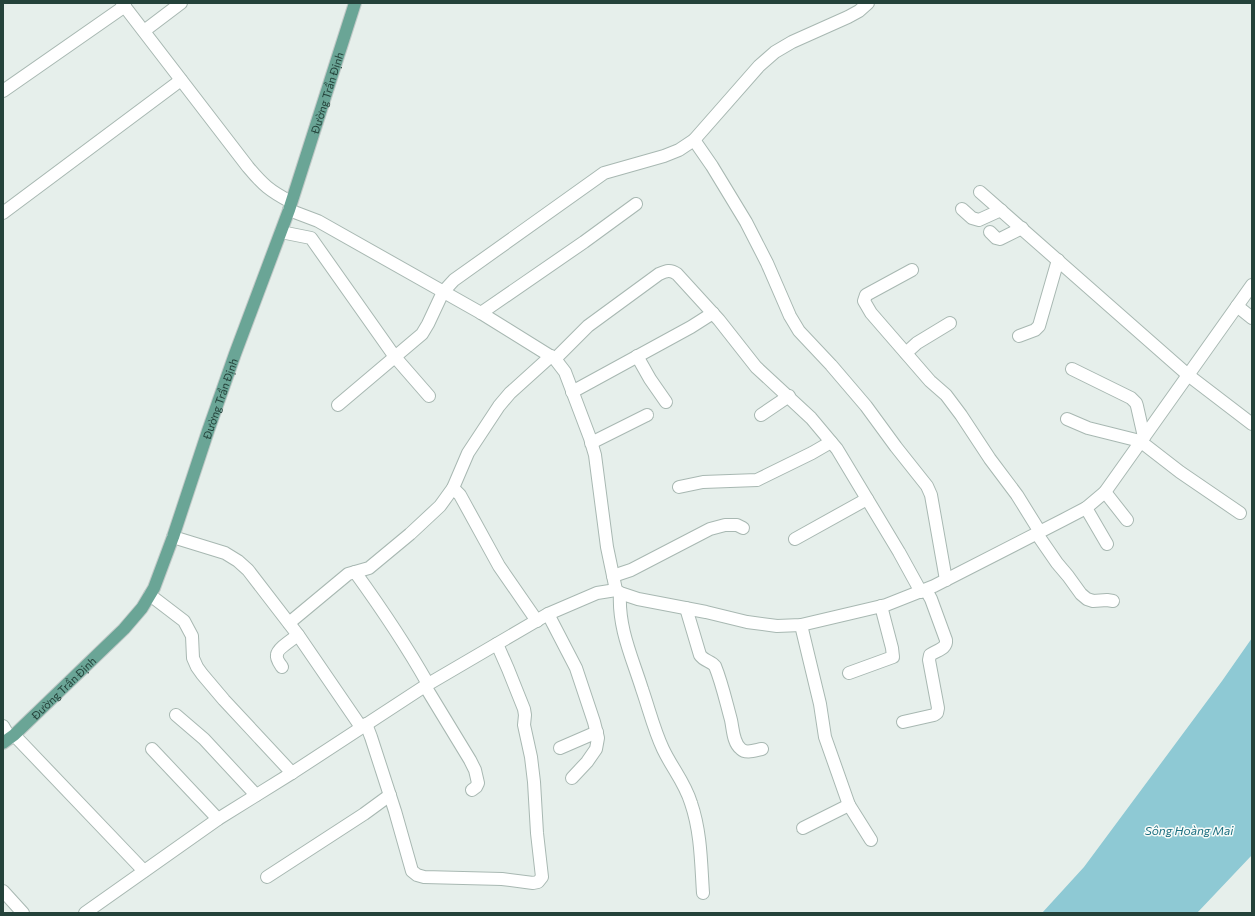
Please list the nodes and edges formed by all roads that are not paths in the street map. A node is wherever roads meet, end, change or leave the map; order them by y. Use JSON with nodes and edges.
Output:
{"nodes":[{"id":1,"x":181,"y":3,"type":"edge"},
{"id":2,"x":355,"y":3,"type":"edge"},
{"id":3,"x":868,"y":3,"type":"edge"},
{"id":4,"x":124,"y":5,"type":"edge"},
{"id":5,"x":144,"y":31,"type":"junction"},
{"id":6,"x":181,"y":80,"type":"junction"},
{"id":7,"x":3,"y":91,"type":"edge"},
{"id":8,"x":694,"y":140,"type":"junction"},
{"id":9,"x":980,"y":192,"type":"dead end"},
{"id":10,"x":636,"y":204,"type":"dead end"},
{"id":11,"x":290,"y":206,"type":"junction"},
{"id":12,"x":962,"y":209,"type":"dead end"},
{"id":13,"x":1001,"y":210,"type":"junction"},
{"id":14,"x":3,"y":214,"type":"edge"},
{"id":15,"x":1022,"y":228,"type":"junction"},
{"id":16,"x":281,"y":232,"type":"junction"},
{"id":17,"x":990,"y":232,"type":"dead end"},
{"id":18,"x":1058,"y":260,"type":"junction"},
{"id":19,"x":912,"y":270,"type":"dead end"},
{"id":20,"x":1252,"y":285,"type":"edge"},
{"id":21,"x":443,"y":292,"type":"junction"},
{"id":22,"x":1237,"y":306,"type":"junction"},
{"id":23,"x":481,"y":313,"type":"junction"},
{"id":24,"x":713,"y":313,"type":"junction"},
{"id":25,"x":1252,"y":318,"type":"edge"},
{"id":26,"x":950,"y":323,"type":"dead end"},
{"id":27,"x":1019,"y":336,"type":"dead end"},
{"id":28,"x":906,"y":353,"type":"junction"},
{"id":29,"x":637,"y":356,"type":"junction"},
{"id":30,"x":395,"y":357,"type":"junction"},
{"id":31,"x":553,"y":358,"type":"junction"},
{"id":32,"x":1072,"y":369,"type":"dead end"},
{"id":33,"x":1188,"y":375,"type":"junction"},
{"id":34,"x":572,"y":392,"type":"junction"},
{"id":35,"x":429,"y":396,"type":"dead end"},
{"id":36,"x":789,"y":396,"type":"junction"},
{"id":37,"x":666,"y":402,"type":"dead end"},
{"id":38,"x":338,"y":405,"type":"dead end"},
{"id":39,"x":647,"y":415,"type":"dead end"},
{"id":40,"x":760,"y":415,"type":"dead end"},
{"id":41,"x":1067,"y":419,"type":"dead end"},
{"id":42,"x":1252,"y":424,"type":"edge"},
{"id":43,"x":1142,"y":439,"type":"junction"},
{"id":44,"x":831,"y":442,"type":"junction"},
{"id":45,"x":592,"y":443,"type":"junction"},
{"id":46,"x":679,"y":487,"type":"dead end"},
{"id":47,"x":453,"y":488,"type":"junction"},
{"id":48,"x":1105,"y":492,"type":"junction"},
{"id":49,"x":866,"y":499,"type":"junction"},
{"id":50,"x":1086,"y":508,"type":"junction"},
{"id":51,"x":1240,"y":513,"type":"dead end"},
{"id":52,"x":1127,"y":520,"type":"dead end"},
{"id":53,"x":743,"y":528,"type":"dead end"},
{"id":54,"x":1039,"y":533,"type":"junction"},
{"id":55,"x":173,"y":537,"type":"junction"},
{"id":56,"x":795,"y":539,"type":"dead end"},
{"id":57,"x":1107,"y":544,"type":"dead end"},
{"id":58,"x":355,"y":572,"type":"junction"},
{"id":59,"x":613,"y":576,"type":"junction"},
{"id":60,"x":946,"y":580,"type":"junction"},
{"id":61,"x":618,"y":591,"type":"junction"},
{"id":62,"x":923,"y":591,"type":"junction"},
{"id":63,"x":150,"y":595,"type":"junction"},
{"id":64,"x":1113,"y":601,"type":"dead end"},
{"id":65,"x":881,"y":606,"type":"junction"},
{"id":66,"x":686,"y":608,"type":"junction"},
{"id":67,"x":548,"y":614,"type":"junction"},
{"id":68,"x":537,"y":621,"type":"junction"},
{"id":69,"x":289,"y":623,"type":"junction"},
{"id":70,"x":801,"y":625,"type":"junction"},
{"id":71,"x":298,"y":635,"type":"junction"},
{"id":72,"x":497,"y":644,"type":"junction"},
{"id":73,"x":282,"y":667,"type":"dead end"},
{"id":74,"x":849,"y":673,"type":"dead end"},
{"id":75,"x":427,"y":685,"type":"junction"},
{"id":76,"x":176,"y":715,"type":"dead end"},
{"id":77,"x":903,"y":722,"type":"dead end"},
{"id":78,"x":3,"y":726,"type":"edge"},
{"id":79,"x":363,"y":726,"type":"junction"},
{"id":80,"x":597,"y":732,"type":"junction"},
{"id":81,"x":9,"y":739,"type":"edge"},
{"id":82,"x":560,"y":748,"type":"dead end"},
{"id":83,"x":152,"y":749,"type":"dead end"},
{"id":84,"x":762,"y":749,"type":"dead end"},
{"id":85,"x":292,"y":772,"type":"junction"},
{"id":86,"x":572,"y":778,"type":"dead end"},
{"id":87,"x":472,"y":790,"type":"dead end"},
{"id":88,"x":256,"y":795,"type":"junction"},
{"id":89,"x":390,"y":795,"type":"junction"},
{"id":90,"x":849,"y":805,"type":"junction"},
{"id":91,"x":218,"y":819,"type":"junction"},
{"id":92,"x":803,"y":828,"type":"dead end"},
{"id":93,"x":871,"y":840,"type":"dead end"},
{"id":94,"x":144,"y":871,"type":"junction"},
{"id":95,"x":267,"y":877,"type":"dead end"},
{"id":96,"x":3,"y":891,"type":"edge"},
{"id":97,"x":702,"y":893,"type":"dead end"},
{"id":98,"x":23,"y":913,"type":"edge"},
{"id":99,"x":85,"y":913,"type":"edge"}],
"edges":[{"from":1,"to":5,"type":"street"},
{"from":2,"to":11,"type":"main road","name":"Đường Trần Định"},
{"from":3,"to":8,"type":"street"},
{"from":4,"to":5,"type":"street"},
{"from":4,"to":7,"type":"street"},
{"from":5,"to":6,"type":"street"},
{"from":6,"to":11,"type":"street"},
{"from":6,"to":14,"type":"street"},
{"from":8,"to":21,"type":"street"},
{"from":8,"to":60,"type":"street"},
{"from":9,"to":13,"type":"street"},
{"from":10,"to":23,"type":"street"},
{"from":11,"to":16,"type":"main road","name":"Đường Trần Định"},
{"from":11,"to":21,"type":"street"},
{"from":12,"to":13,"type":"street"},
{"from":13,"to":15,"type":"street"},
{"from":15,"to":17,"type":"street"},
{"from":15,"to":18,"type":"street"},
{"from":16,"to":30,"type":"street"},
{"from":16,"to":55,"type":"main road","name":"Đường Trần Định"},
{"from":18,"to":27,"type":"street"},
{"from":18,"to":33,"type":"street"},
{"from":19,"to":28,"type":"street"},
{"from":20,"to":22,"type":"street"},
{"from":21,"to":23,"type":"street"},
{"from":21,"to":30,"type":"street"},
{"from":22,"to":25,"type":"street"},
{"from":22,"to":33,"type":"street"},
{"from":23,"to":31,"type":"street"},
{"from":24,"to":29,"type":"street"},
{"from":24,"to":31,"type":"street"},
{"from":24,"to":36,"type":"street"},
{"from":26,"to":28,"type":"street"},
{"from":28,"to":54,"type":"street"},
{"from":29,"to":34,"type":"street"},
{"from":29,"to":37,"type":"street"},
{"from":30,"to":35,"type":"street"},
{"from":30,"to":38,"type":"street"},
{"from":31,"to":34,"type":"street"},
{"from":31,"to":47,"type":"street"},
{"from":32,"to":43,"type":"street"},
{"from":33,"to":42,"type":"street"},
{"from":33,"to":43,"type":"street"},
{"from":34,"to":45,"type":"street"},
{"from":36,"to":40,"type":"street"},
{"from":36,"to":44,"type":"street"},
{"from":39,"to":45,"type":"street"},
{"from":41,"to":43,"type":"street"},
{"from":43,"to":48,"type":"street"},
{"from":43,"to":51,"type":"street"},
{"from":44,"to":46,"type":"street"},
{"from":44,"to":49,"type":"street"},
{"from":45,"to":59,"type":"street"},
{"from":47,"to":58,"type":"street"},
{"from":47,"to":68,"type":"street"},
{"from":48,"to":50,"type":"street"},
{"from":48,"to":52,"type":"street"},
{"from":49,"to":56,"type":"street"},
{"from":49,"to":62,"type":"street"},
{"from":50,"to":54,"type":"street"},
{"from":50,"to":57,"type":"street"},
{"from":53,"to":59,"type":"street"},
{"from":54,"to":60,"type":"street"},
{"from":54,"to":64,"type":"street"},
{"from":55,"to":63,"type":"main road","name":"Đường Trần Định"},
{"from":55,"to":69,"type":"street"},
{"from":58,"to":69,"type":"street"},
{"from":58,"to":75,"type":"street"},
{"from":59,"to":61,"type":"street"},
{"from":60,"to":62,"type":"street"},
{"from":61,"to":66,"type":"street"},
{"from":61,"to":67,"type":"street"},
{"from":61,"to":97,"type":"street"},
{"from":62,"to":65,"type":"street"},
{"from":62,"to":77,"type":"street"},
{"from":63,"to":81,"type":"main road","name":"Đường Trần Định"},
{"from":63,"to":85,"type":"street"},
{"from":65,"to":70,"type":"street"},
{"from":65,"to":74,"type":"street"},
{"from":66,"to":70,"type":"street"},
{"from":66,"to":84,"type":"street"},
{"from":67,"to":68,"type":"street"},
{"from":67,"to":80,"type":"street"},
{"from":68,"to":72,"type":"street"},
{"from":69,"to":71,"type":"street"},
{"from":70,"to":90,"type":"street"},
{"from":71,"to":73,"type":"street"},
{"from":71,"to":79,"type":"street"},
{"from":72,"to":75,"type":"street"},
{"from":72,"to":89,"type":"street"},
{"from":75,"to":79,"type":"street"},
{"from":75,"to":87,"type":"street"},
{"from":76,"to":88,"type":"street"},
{"from":78,"to":81,"type":"street"},
{"from":79,"to":85,"type":"street"},
{"from":79,"to":89,"type":"street"},
{"from":80,"to":82,"type":"street"},
{"from":80,"to":86,"type":"street"},
{"from":81,"to":94,"type":"street"},
{"from":83,"to":91,"type":"street"},
{"from":85,"to":88,"type":"street"},
{"from":88,"to":91,"type":"street"},
{"from":89,"to":95,"type":"street"},
{"from":90,"to":92,"type":"street"},
{"from":90,"to":93,"type":"street"},
{"from":91,"to":94,"type":"street"},
{"from":94,"to":99,"type":"street"},
{"from":96,"to":98,"type":"street"}]}
